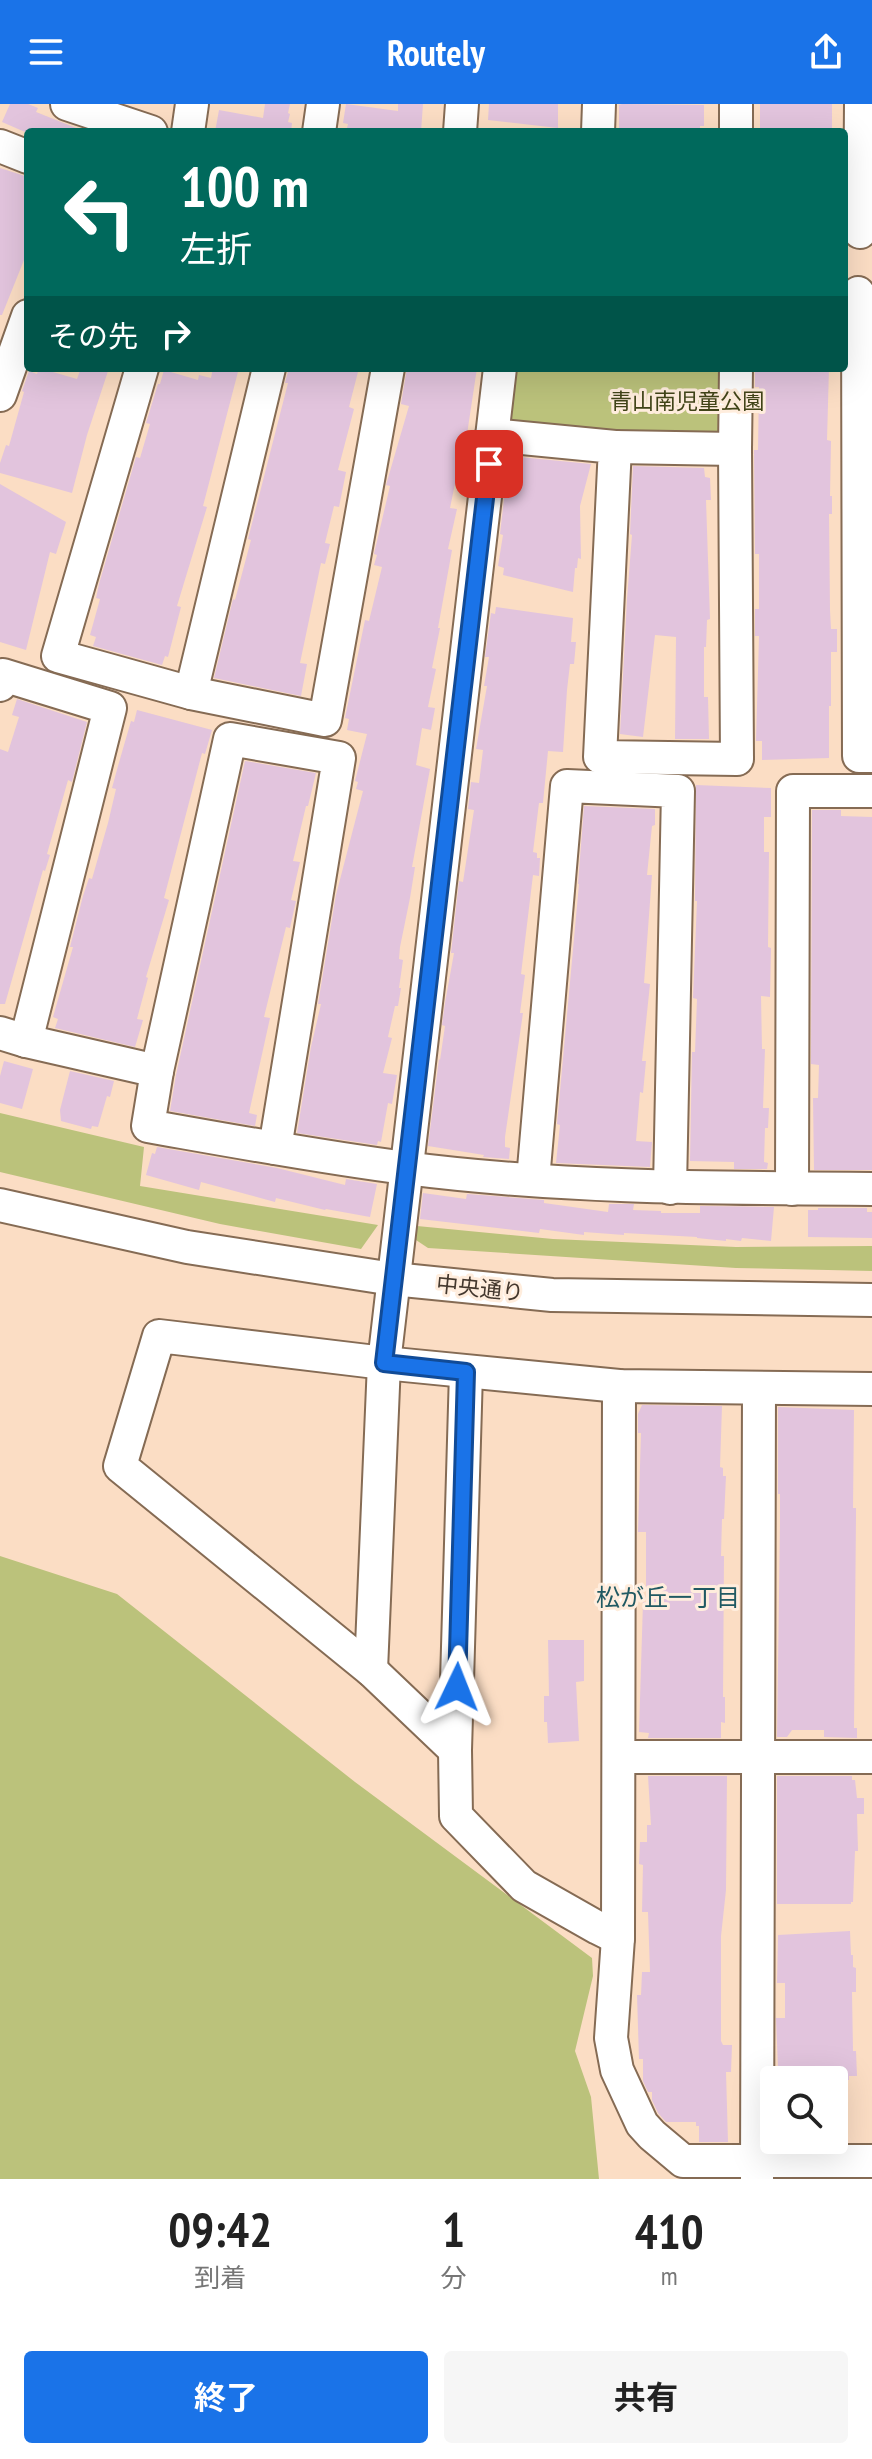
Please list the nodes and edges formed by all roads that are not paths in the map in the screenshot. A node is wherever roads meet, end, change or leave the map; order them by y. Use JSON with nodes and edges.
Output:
{"nodes":[{"id":1,"x":67,"y":104,"type":"edge"},
{"id":2,"x":192,"y":104,"type":"edge"},
{"id":3,"x":323,"y":104,"type":"edge"},
{"id":4,"x":462,"y":104,"type":"edge"},
{"id":5,"x":599,"y":104,"type":"edge"},
{"id":6,"x":736,"y":104,"type":"edge"},
{"id":7,"x":861,"y":104,"type":"edge"},
{"id":8,"x":139,"y":128,"type":"edge"},
{"id":9,"x":189,"y":128,"type":"edge"},
{"id":10,"x":320,"y":128,"type":"edge"},
{"id":11,"x":460,"y":128,"type":"edge"},
{"id":12,"x":598,"y":128,"type":"edge"},
{"id":13,"x":736,"y":128,"type":"edge"},
{"id":14,"x":0,"y":146,"type":"edge"},
{"id":15,"x":24,"y":155,"type":"edge"},
{"id":16,"x":859,"y":232,"type":"edge"},
{"id":17,"x":858,"y":293,"type":"edge"},
{"id":18,"x":24,"y":327,"type":"edge"},
{"id":19,"x":141,"y":372,"type":"edge"},
{"id":20,"x":268,"y":372,"type":"edge"},
{"id":21,"x":387,"y":372,"type":"edge"},
{"id":22,"x":500,"y":372,"type":"edge"},
{"id":23,"x":736,"y":372,"type":"edge"},
{"id":24,"x":0,"y":395,"type":"edge"},
{"id":25,"x":492,"y":435,"type":"junction"},
{"id":26,"x":615,"y":447,"type":"junction"},
{"id":27,"x":735,"y":449,"type":"junction"},
{"id":28,"x":0,"y":685,"type":"edge"},
{"id":29,"x":191,"y":693,"type":"junction"},
{"id":30,"x":872,"y":756,"type":"edge"},
{"id":31,"x":872,"y":791,"type":"edge"},
{"id":32,"x":13,"y":1037,"type":"edge"},
{"id":33,"x":157,"y":1071,"type":"junction"},
{"id":34,"x":275,"y":1148,"type":"junction"},
{"id":35,"x":406,"y":1169,"type":"junction"},
{"id":36,"x":533,"y":1180,"type":"junction"},
{"id":37,"x":670,"y":1188,"type":"junction"},
{"id":38,"x":792,"y":1189,"type":"junction"},
{"id":39,"x":872,"y":1189,"type":"edge"},
{"id":40,"x":0,"y":1205,"type":"edge"},
{"id":41,"x":393,"y":1279,"type":"junction"},
{"id":42,"x":872,"y":1300,"type":"edge"},
{"id":43,"x":384,"y":1363,"type":"junction"},
{"id":44,"x":466,"y":1372,"type":"junction"},
{"id":45,"x":619,"y":1386,"type":"junction"},
{"id":46,"x":759,"y":1389,"type":"junction"},
{"id":47,"x":872,"y":1389,"type":"edge"},
{"id":48,"x":371,"y":1670,"type":"junction"},
{"id":49,"x":455,"y":1750,"type":"junction"},
{"id":50,"x":619,"y":1757,"type":"junction"},
{"id":51,"x":758,"y":1757,"type":"junction"},
{"id":52,"x":872,"y":1757,"type":"edge"},
{"id":53,"x":618,"y":1938,"type":"junction"},
{"id":54,"x":872,"y":2161,"type":"edge"},
{"id":55,"x":757,"y":2170,"type":"edge"}],
"edges":[{"from":1,"to":8,"type":"street"},
{"from":2,"to":9,"type":"street"},
{"from":3,"to":10,"type":"street"},
{"from":4,"to":11,"type":"street"},
{"from":5,"to":12,"type":"street"},
{"from":6,"to":13,"type":"street"},
{"from":7,"to":16,"type":"street"},
{"from":14,"to":15,"type":"street"},
{"from":17,"to":30,"type":"street"},
{"from":18,"to":24,"type":"street"},
{"from":19,"to":29,"type":"street"},
{"from":20,"to":29,"type":"street"},
{"from":21,"to":29,"type":"street"},
{"from":22,"to":25,"type":"street"},
{"from":23,"to":27,"type":"street"},
{"from":25,"to":26,"type":"street"},
{"from":25,"to":35,"type":"street"},
{"from":26,"to":27,"type":"street"},
{"from":26,"to":27,"type":"street"},
{"from":28,"to":32,"type":"street"},
{"from":31,"to":38,"type":"street"},
{"from":32,"to":33,"type":"street"},
{"from":33,"to":34,"type":"street"},
{"from":33,"to":34,"type":"street"},
{"from":34,"to":35,"type":"street"},
{"from":35,"to":36,"type":"street"},
{"from":35,"to":41,"type":"street"},
{"from":36,"to":37,"type":"street"},
{"from":36,"to":37,"type":"street"},
{"from":37,"to":38,"type":"street"},
{"from":38,"to":39,"type":"street"},
{"from":40,"to":41,"type":"street","name":"中央通り"},
{"from":41,"to":42,"type":"street","name":"中央通り"},
{"from":41,"to":43,"type":"street"},
{"from":43,"to":44,"type":"street"},
{"from":43,"to":48,"type":"street"},
{"from":43,"to":48,"type":"street"},
{"from":44,"to":45,"type":"street"},
{"from":44,"to":49,"type":"street"},
{"from":45,"to":46,"type":"street"},
{"from":45,"to":50,"type":"street"},
{"from":46,"to":47,"type":"street"},
{"from":46,"to":51,"type":"street"},
{"from":48,"to":49,"type":"street"},
{"from":49,"to":53,"type":"street"},
{"from":50,"to":51,"type":"street"},
{"from":50,"to":53,"type":"street"},
{"from":51,"to":52,"type":"street"},
{"from":51,"to":55,"type":"street"},
{"from":53,"to":55,"type":"street"},
{"from":54,"to":55,"type":"street"}]}
